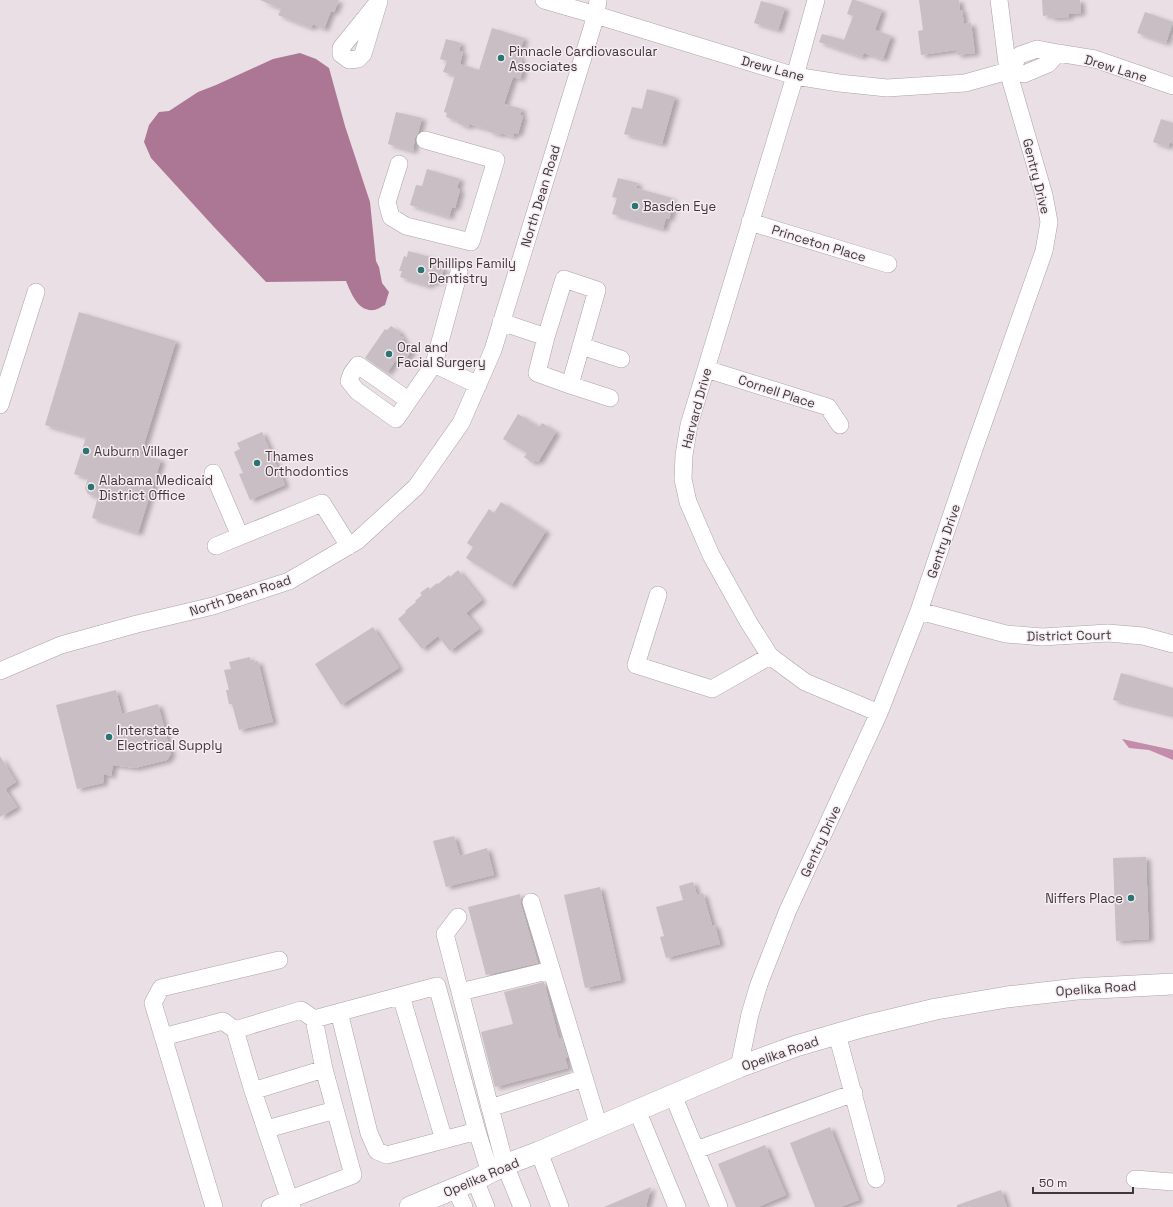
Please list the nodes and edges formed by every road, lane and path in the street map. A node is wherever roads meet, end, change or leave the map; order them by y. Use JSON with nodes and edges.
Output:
{"nodes":[{"id":1,"x":544,"y":0,"type":"edge"},
{"id":2,"x":816,"y":0,"type":"edge"},
{"id":3,"x":999,"y":0,"type":"edge"},
{"id":4,"x":597,"y":7,"type":"edge"},
{"id":5,"x":1008,"y":71,"type":"junction"},
{"id":6,"x":795,"y":76,"type":"junction"},
{"id":7,"x":1173,"y":86,"type":"edge"},
{"id":8,"x":425,"y":140,"type":"dead end"},
{"id":9,"x":399,"y":164,"type":"dead end"},
{"id":10,"x":750,"y":222,"type":"junction"},
{"id":11,"x":888,"y":264,"type":"dead end"},
{"id":12,"x":459,"y":272,"type":"dead end"},
{"id":13,"x":36,"y":292,"type":"dead end"},
{"id":14,"x":501,"y":322,"type":"junction"},
{"id":15,"x":546,"y":337,"type":"junction"},
{"id":16,"x":581,"y":346,"type":"junction"},
{"id":17,"x":622,"y":359,"type":"dead end"},
{"id":18,"x":434,"y":364,"type":"junction"},
{"id":19,"x":706,"y":369,"type":"junction"},
{"id":20,"x":478,"y":385,"type":"junction"},
{"id":21,"x":570,"y":385,"type":"junction"},
{"id":22,"x":610,"y":398,"type":"dead end"},
{"id":23,"x":408,"y":400,"type":"junction"},
{"id":24,"x":0,"y":405,"type":"edge"},
{"id":25,"x":840,"y":425,"type":"dead end"},
{"id":26,"x":213,"y":473,"type":"dead end"},
{"id":27,"x":240,"y":536,"type":"junction"},
{"id":28,"x":216,"y":546,"type":"dead end"},
{"id":29,"x":349,"y":546,"type":"junction"},
{"id":30,"x":658,"y":595,"type":"dead end"},
{"id":31,"x":919,"y":611,"type":"junction"},
{"id":32,"x":1173,"y":644,"type":"edge"},
{"id":33,"x":770,"y":656,"type":"junction"},
{"id":34,"x":0,"y":671,"type":"edge"},
{"id":35,"x":879,"y":713,"type":"junction"},
{"id":36,"x":531,"y":902,"type":"dead end"},
{"id":37,"x":458,"y":917,"type":"dead end"},
{"id":38,"x":279,"y":960,"type":"dead end"},
{"id":39,"x":551,"y":970,"type":"junction"},
{"id":40,"x":1173,"y":984,"type":"edge"},
{"id":41,"x":460,"y":992,"type":"junction"},
{"id":42,"x":401,"y":996,"type":"junction"},
{"id":43,"x":339,"y":1012,"type":"junction"},
{"id":44,"x":314,"y":1019,"type":"junction"},
{"id":45,"x":235,"y":1030,"type":"junction"},
{"id":46,"x":837,"y":1034,"type":"junction"},
{"id":47,"x":163,"y":1037,"type":"junction"},
{"id":48,"x":739,"y":1067,"type":"junction"},
{"id":49,"x":324,"y":1069,"type":"junction"},
{"id":50,"x":584,"y":1078,"type":"junction"},
{"id":51,"x":253,"y":1091,"type":"junction"},
{"id":52,"x":854,"y":1093,"type":"junction"},
{"id":53,"x":673,"y":1095,"type":"junction"},
{"id":54,"x":490,"y":1108,"type":"junction"},
{"id":55,"x":335,"y":1110,"type":"junction"},
{"id":56,"x":637,"y":1110,"type":"junction"},
{"id":57,"x":598,"y":1127,"type":"junction"},
{"id":58,"x":267,"y":1129,"type":"junction"},
{"id":59,"x":477,"y":1131,"type":"junction"},
{"id":60,"x":444,"y":1140,"type":"junction"},
{"id":61,"x":696,"y":1150,"type":"junction"},
{"id":62,"x":538,"y":1152,"type":"junction"},
{"id":63,"x":490,"y":1173,"type":"junction"},
{"id":64,"x":876,"y":1179,"type":"dead end"},
{"id":65,"x":1135,"y":1179,"type":"dead end"},
{"id":66,"x":1173,"y":1182,"type":"edge"},
{"id":67,"x":455,"y":1188,"type":"junction"},
{"id":68,"x":291,"y":1203,"type":"edge"},
{"id":69,"x":214,"y":1207,"type":"edge"},
{"id":70,"x":270,"y":1207,"type":"edge"},
{"id":71,"x":410,"y":1207,"type":"edge"},
{"id":72,"x":464,"y":1207,"type":"edge"},
{"id":73,"x":486,"y":1207,"type":"edge"},
{"id":74,"x":522,"y":1207,"type":"edge"},
{"id":75,"x":560,"y":1207,"type":"edge"},
{"id":76,"x":677,"y":1207,"type":"edge"},
{"id":77,"x":719,"y":1207,"type":"edge"}],
"edges":[{"from":1,"to":4,"type":"street","name":"Drew Lane"},
{"from":2,"to":6,"type":"street","name":"Harvard Drive"},
{"from":3,"to":5,"type":"street","name":"Gentry Drive"},
{"from":4,"to":6,"type":"street","name":"Drew Lane"},
{"from":4,"to":14,"type":"street","name":"North Dean Road"},
{"from":5,"to":6,"type":"street","name":"Drew Lane"},
{"from":5,"to":7,"type":"street","name":"Drew Lane"},
{"from":5,"to":31,"type":"street","name":"Gentry Drive"},
{"from":6,"to":10,"type":"street","name":"Harvard Drive"},
{"from":8,"to":9,"type":"street"},
{"from":10,"to":11,"type":"street","name":"Princeton Place"},
{"from":10,"to":19,"type":"street","name":"Harvard Drive"},
{"from":12,"to":18,"type":"street"},
{"from":13,"to":24,"type":"street"},
{"from":14,"to":15,"type":"street"},
{"from":14,"to":20,"type":"street","name":"North Dean Road"},
{"from":15,"to":16,"type":"street"},
{"from":15,"to":21,"type":"street"},
{"from":16,"to":17,"type":"street"},
{"from":16,"to":21,"type":"street"},
{"from":18,"to":20,"type":"street"},
{"from":18,"to":23,"type":"street"},
{"from":19,"to":25,"type":"street","name":"Cornell Place"},
{"from":19,"to":33,"type":"street","name":"Harvard Drive"},
{"from":20,"to":29,"type":"street","name":"North Dean Road"},
{"from":21,"to":22,"type":"street"},
{"from":23,"to":23,"type":"street"},
{"from":26,"to":27,"type":"street"},
{"from":27,"to":28,"type":"street"},
{"from":27,"to":29,"type":"street"},
{"from":29,"to":34,"type":"street","name":"North Dean Road"},
{"from":30,"to":33,"type":"street"},
{"from":31,"to":32,"type":"street","name":"District Court"},
{"from":31,"to":35,"type":"street","name":"Gentry Drive"},
{"from":33,"to":35,"type":"street","name":"Harvard Drive"},
{"from":35,"to":48,"type":"street","name":"Gentry Drive"},
{"from":36,"to":39,"type":"street"},
{"from":37,"to":41,"type":"street"},
{"from":38,"to":47,"type":"street"},
{"from":39,"to":41,"type":"street"},
{"from":39,"to":50,"type":"street"},
{"from":40,"to":46,"type":"main road","name":"Opelika Road"},
{"from":41,"to":54,"type":"street"},
{"from":42,"to":43,"type":"street"},
{"from":42,"to":59,"type":"street"},
{"from":42,"to":60,"type":"street"},
{"from":43,"to":44,"type":"street"},
{"from":43,"to":60,"type":"street"},
{"from":44,"to":45,"type":"street"},
{"from":44,"to":49,"type":"street"},
{"from":45,"to":47,"type":"street"},
{"from":45,"to":51,"type":"street"},
{"from":46,"to":48,"type":"main road","name":"Opelika Road"},
{"from":46,"to":52,"type":"street"},
{"from":47,"to":69,"type":"street"},
{"from":48,"to":53,"type":"main road","name":"Opelika Road"},
{"from":49,"to":51,"type":"street"},
{"from":49,"to":55,"type":"street"},
{"from":50,"to":54,"type":"street"},
{"from":50,"to":57,"type":"street"},
{"from":51,"to":58,"type":"street"},
{"from":52,"to":61,"type":"street"},
{"from":52,"to":64,"type":"street"},
{"from":53,"to":56,"type":"main road","name":"Opelika Road"},
{"from":53,"to":61,"type":"street"},
{"from":54,"to":63,"type":"street"},
{"from":55,"to":58,"type":"street"},
{"from":55,"to":68,"type":"street"},
{"from":56,"to":57,"type":"main road","name":"Opelika Road"},
{"from":56,"to":76,"type":"street"},
{"from":57,"to":62,"type":"main road","name":"Opelika Road"},
{"from":58,"to":68,"type":"street"},
{"from":59,"to":60,"type":"street"},
{"from":59,"to":63,"type":"street"},
{"from":61,"to":77,"type":"street"},
{"from":62,"to":63,"type":"main road","name":"Opelika Road"},
{"from":62,"to":75,"type":"street"},
{"from":63,"to":67,"type":"main road","name":"Opelika Road"},
{"from":63,"to":73,"type":"street"},
{"from":63,"to":74,"type":"street"},
{"from":65,"to":66,"type":"street"},
{"from":67,"to":71,"type":"main road","name":"Opelika Road"},
{"from":67,"to":72,"type":"street"},
{"from":68,"to":70,"type":"street"}]}
